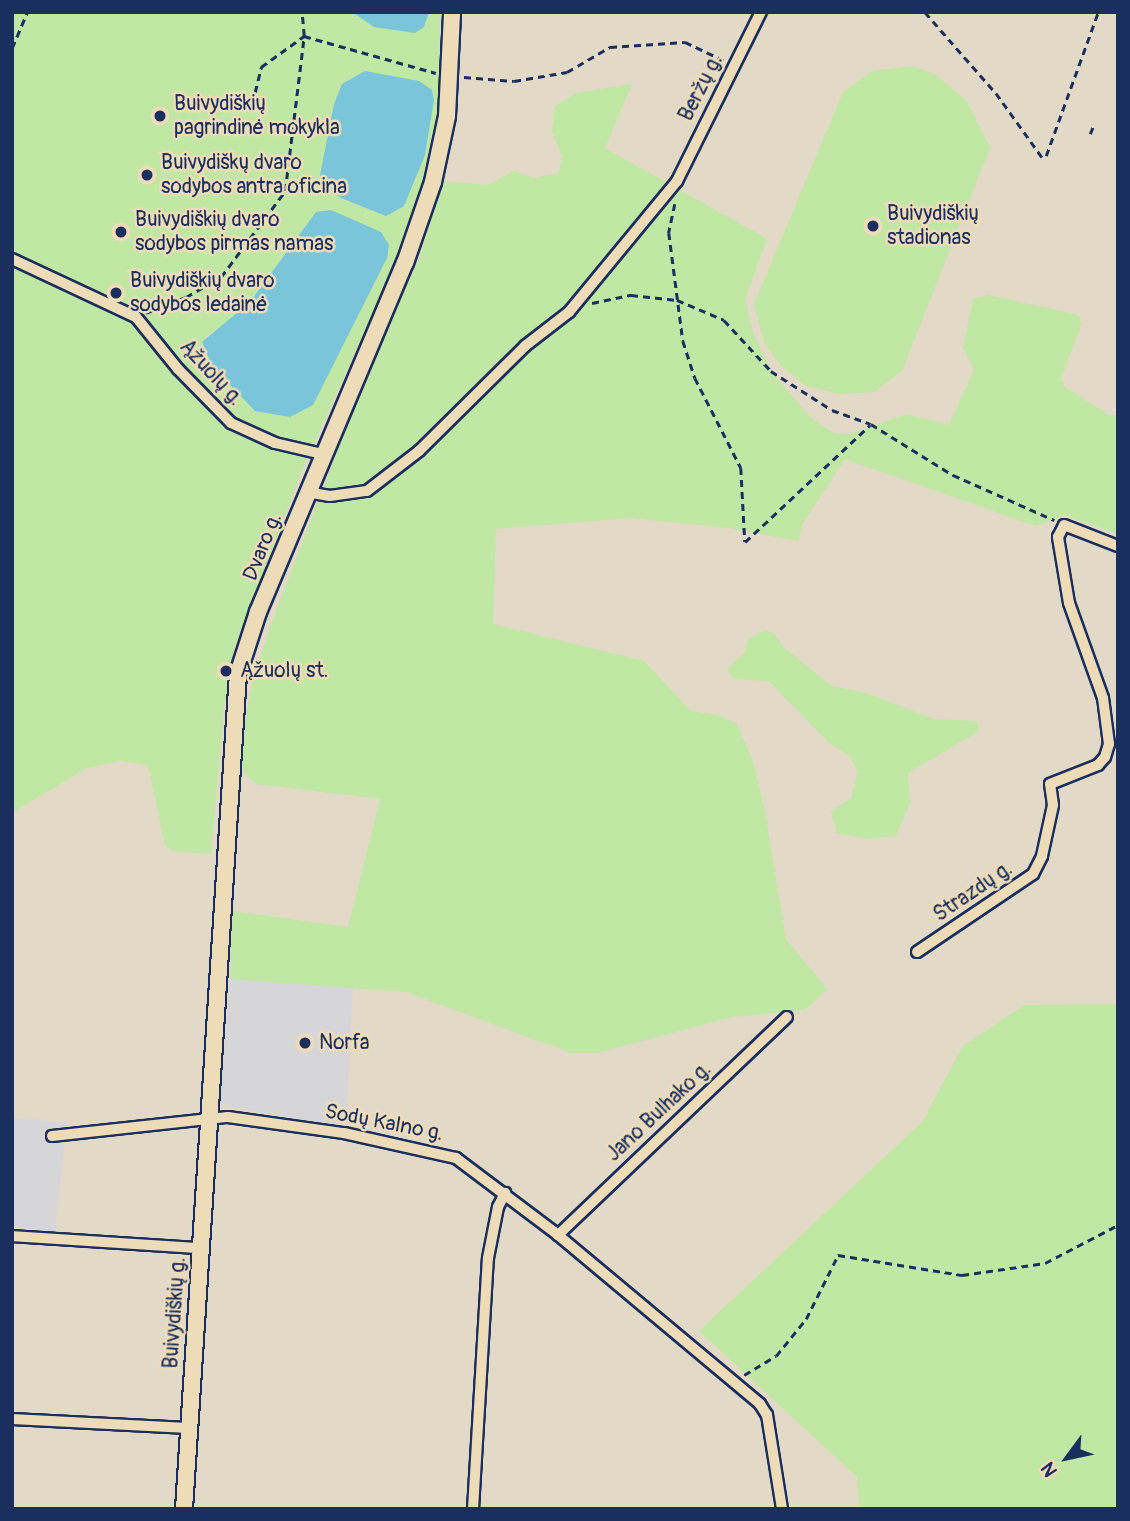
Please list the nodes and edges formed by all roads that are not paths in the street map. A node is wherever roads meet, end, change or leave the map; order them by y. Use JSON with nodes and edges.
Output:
{"nodes":[{"id":1,"x":452,"y":12,"type":"edge"},
{"id":2,"x":761,"y":12,"type":"edge"},
{"id":3,"x":12,"y":260,"type":"edge"},
{"id":4,"x":322,"y":454,"type":"junction"},
{"id":5,"x":307,"y":492,"type":"junction"},
{"id":6,"x":1118,"y":547,"type":"edge"},
{"id":7,"x":917,"y":952,"type":"dead end"},
{"id":8,"x":787,"y":1017,"type":"dead end"},
{"id":9,"x":208,"y":1119,"type":"junction"},
{"id":10,"x":52,"y":1136,"type":"dead end"},
{"id":11,"x":505,"y":1193,"type":"junction"},
{"id":12,"x":558,"y":1235,"type":"junction"},
{"id":13,"x":12,"y":1236,"type":"edge"},
{"id":14,"x":200,"y":1248,"type":"junction"},
{"id":15,"x":12,"y":1419,"type":"edge"},
{"id":16,"x":188,"y":1429,"type":"junction"},
{"id":17,"x":184,"y":1509,"type":"edge"},
{"id":18,"x":473,"y":1509,"type":"edge"},
{"id":19,"x":782,"y":1509,"type":"edge"}],
"edges":[{"from":1,"to":4,"type":"main road","name":"Dvaro g."},
{"from":2,"to":5,"type":"street","name":"Beržų g."},
{"from":3,"to":4,"type":"street","name":"Ąžuolų g."},
{"from":4,"to":5,"type":"main road","name":"Dvaro g."},
{"from":5,"to":9,"type":"main road","name":"Dvaro g."},
{"from":6,"to":7,"type":"street","name":"Strazdų g."},
{"from":8,"to":12,"type":"street","name":"Jano Bulhako g."},
{"from":9,"to":10,"type":"street","name":"Sodų Kalno g."},
{"from":9,"to":11,"type":"street","name":"Sodų Kalno g."},
{"from":9,"to":14,"type":"main road","name":"Buivydiškių g."},
{"from":11,"to":12,"type":"street","name":"Sodų Kalno g."},
{"from":11,"to":18,"type":"street"},
{"from":12,"to":19,"type":"street","name":"Sodų Kalno g."},
{"from":13,"to":14,"type":"street"},
{"from":14,"to":16,"type":"main road","name":"Buivydiškių g."},
{"from":15,"to":16,"type":"street"},
{"from":16,"to":17,"type":"main road","name":"Buivydiškių g."}]}
